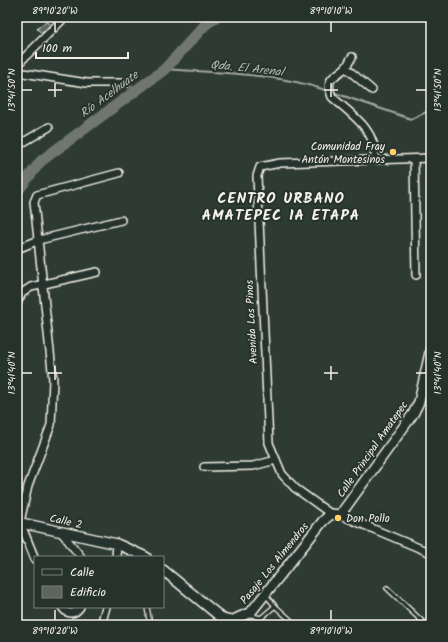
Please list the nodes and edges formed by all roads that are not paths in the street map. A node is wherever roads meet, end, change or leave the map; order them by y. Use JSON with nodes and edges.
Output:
{"nodes":[{"id":1,"x":65,"y":17,"type":"edge"},
{"id":2,"x":352,"y":56,"type":"dead end"},
{"id":3,"x":17,"y":65,"type":"edge"},
{"id":4,"x":346,"y":68,"type":"junction"},
{"id":5,"x":17,"y":72,"type":"edge"},
{"id":6,"x":127,"y":83,"type":"dead end"},
{"id":7,"x":372,"y":90,"type":"dead end"},
{"id":8,"x":49,"y":128,"type":"dead end"},
{"id":9,"x":17,"y":146,"type":"edge"},
{"id":10,"x":431,"y":158,"type":"edge"},
{"id":11,"x":375,"y":159,"type":"junction"},
{"id":12,"x":414,"y":159,"type":"junction"},
{"id":13,"x":119,"y":173,"type":"dead end"},
{"id":14,"x":121,"y":220,"type":"dead end"},
{"id":15,"x":39,"y":240,"type":"junction"},
{"id":16,"x":17,"y":249,"type":"edge"},
{"id":17,"x":97,"y":272,"type":"dead end"},
{"id":18,"x":416,"y":275,"type":"dead end"},
{"id":19,"x":43,"y":285,"type":"junction"},
{"id":20,"x":17,"y":303,"type":"edge"},
{"id":21,"x":431,"y":348,"type":"edge"},
{"id":22,"x":276,"y":460,"type":"junction"},
{"id":23,"x":204,"y":467,"type":"dead end"},
{"id":24,"x":336,"y":514,"type":"junction"},
{"id":25,"x":19,"y":522,"type":"edge"},
{"id":26,"x":62,"y":533,"type":"junction"},
{"id":27,"x":113,"y":544,"type":"junction"},
{"id":28,"x":431,"y":553,"type":"edge"},
{"id":29,"x":79,"y":556,"type":"edge"},
{"id":30,"x":116,"y":556,"type":"edge"},
{"id":31,"x":143,"y":556,"type":"edge"},
{"id":32,"x":34,"y":557,"type":"edge"},
{"id":33,"x":164,"y":573,"type":"edge"},
{"id":34,"x":387,"y":588,"type":"dead end"},
{"id":35,"x":266,"y":594,"type":"junction"},
{"id":36,"x":275,"y":606,"type":"junction"},
{"id":37,"x":62,"y":608,"type":"edge"},
{"id":38,"x":80,"y":608,"type":"edge"},
{"id":39,"x":106,"y":608,"type":"edge"},
{"id":40,"x":147,"y":608,"type":"edge"},
{"id":41,"x":251,"y":612,"type":"junction"},
{"id":42,"x":101,"y":625,"type":"edge"},
{"id":43,"x":150,"y":625,"type":"edge"},
{"id":44,"x":296,"y":625,"type":"edge"},
{"id":45,"x":426,"y":625,"type":"edge"}],
"edges":[{"from":1,"to":3,"type":"street"},
{"from":2,"to":4,"type":"street"},
{"from":4,"to":7,"type":"street"},
{"from":4,"to":11,"type":"street"},
{"from":5,"to":6,"type":"street"},
{"from":8,"to":9,"type":"street"},
{"from":10,"to":12,"type":"street","name":"Avenida Los Pinos"},
{"from":11,"to":12,"type":"street","name":"Avenida Los Pinos"},
{"from":11,"to":22,"type":"street","name":"Avenida Los Pinos"},
{"from":12,"to":18,"type":"street"},
{"from":13,"to":15,"type":"street"},
{"from":14,"to":15,"type":"street"},
{"from":15,"to":16,"type":"street"},
{"from":15,"to":19,"type":"street"},
{"from":17,"to":19,"type":"street"},
{"from":19,"to":20,"type":"street"},
{"from":19,"to":25,"type":"street"},
{"from":21,"to":24,"type":"street","name":"Calle Principal Amatepec"},
{"from":22,"to":23,"type":"street"},
{"from":22,"to":24,"type":"street","name":"Avenida Los Pinos"},
{"from":24,"to":28,"type":"street","name":"Avenida Los Pinos"},
{"from":24,"to":35,"type":"street","name":"Pasaje Los Almendros"},
{"from":25,"to":26,"type":"street","name":"Calle 2"},
{"from":25,"to":32,"type":"street"},
{"from":26,"to":27,"type":"street","name":"Calle 2"},
{"from":26,"to":29,"type":"street"},
{"from":27,"to":30,"type":"street"},
{"from":27,"to":31,"type":"street","name":"Calle 2"},
{"from":33,"to":41,"type":"street","name":"Pasaje Los Almendros"},
{"from":34,"to":45,"type":"lane"},
{"from":35,"to":36,"type":"lane"},
{"from":35,"to":41,"type":"street","name":"Pasaje Los Almendros"},
{"from":36,"to":41,"type":"lane"},
{"from":36,"to":44,"type":"lane"},
{"from":37,"to":38,"type":"street"},
{"from":39,"to":42,"type":"street"},
{"from":40,"to":43,"type":"lane"}]}
